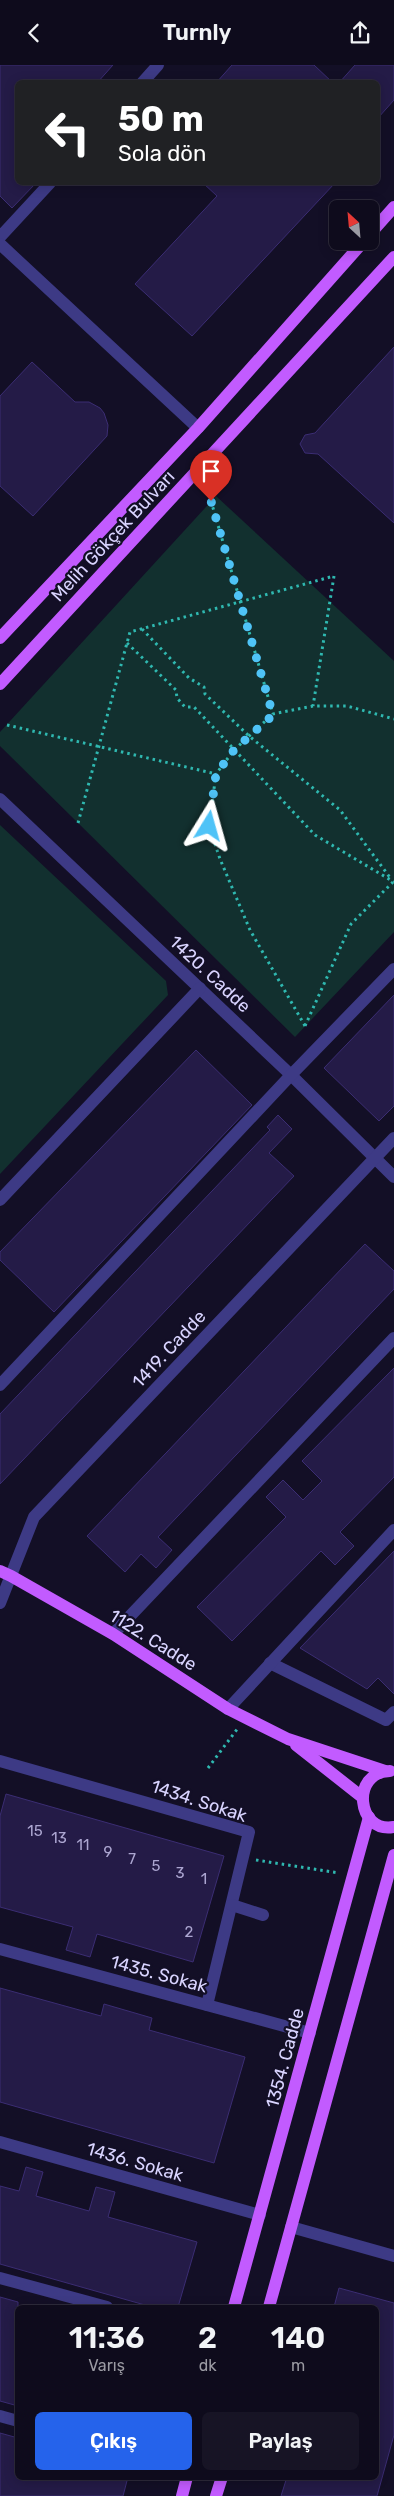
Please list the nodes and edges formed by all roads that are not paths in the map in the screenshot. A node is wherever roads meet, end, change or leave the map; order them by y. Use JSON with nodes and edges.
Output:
{"nodes":[{"id":1,"x":158,"y":65,"type":"edge"},
{"id":2,"x":145,"y":80,"type":"edge"},
{"id":3,"x":48,"y":185,"type":"edge"},
{"id":4,"x":394,"y":207,"type":"edge"},
{"id":5,"x":379,"y":224,"type":"edge"},
{"id":6,"x":0,"y":237,"type":"edge"},
{"id":7,"x":0,"y":244,"type":"edge"},
{"id":8,"x":356,"y":250,"type":"edge"},
{"id":9,"x":394,"y":257,"type":"edge"},
{"id":10,"x":198,"y":428,"type":"junction"},
{"id":11,"x":0,"y":638,"type":"edge"},
{"id":12,"x":0,"y":684,"type":"edge"},
{"id":13,"x":0,"y":799,"type":"edge"},
{"id":14,"x":394,"y":969,"type":"edge"},
{"id":15,"x":200,"y":988,"type":"junction"},
{"id":16,"x":291,"y":1075,"type":"junction"},
{"id":17,"x":394,"y":1138,"type":"edge"},
{"id":18,"x":374,"y":1158,"type":"junction"},
{"id":19,"x":394,"y":1177,"type":"edge"},
{"id":20,"x":0,"y":1200,"type":"edge"},
{"id":21,"x":394,"y":1338,"type":"edge"},
{"id":22,"x":0,"y":1385,"type":"edge"},
{"id":23,"x":394,"y":1530,"type":"edge"},
{"id":24,"x":6,"y":1573,"type":"edge"},
{"id":25,"x":0,"y":1603,"type":"edge"},
{"id":26,"x":113,"y":1634,"type":"junction"},
{"id":27,"x":270,"y":1663,"type":"junction"},
{"id":28,"x":228,"y":1709,"type":"junction"},
{"id":29,"x":394,"y":1711,"type":"edge"},
{"id":30,"x":288,"y":1739,"type":"junction"},
{"id":31,"x":0,"y":1761,"type":"edge"},
{"id":32,"x":390,"y":1771,"type":"edge"},
{"id":33,"x":362,"y":1797,"type":"junction"},
{"id":34,"x":369,"y":1817,"type":"junction"},
{"id":35,"x":394,"y":1827,"type":"edge"},
{"id":36,"x":394,"y":1855,"type":"edge"},
{"id":37,"x":232,"y":1905,"type":"junction"},
{"id":38,"x":263,"y":1915,"type":"dead end"},
{"id":39,"x":0,"y":1949,"type":"edge"},
{"id":40,"x":207,"y":2005,"type":"junction"},
{"id":41,"x":310,"y":2033,"type":"junction"},
{"id":42,"x":0,"y":2142,"type":"edge"},
{"id":43,"x":260,"y":2215,"type":"junction"},
{"id":44,"x":291,"y":2227,"type":"junction"},
{"id":45,"x":394,"y":2256,"type":"edge"},
{"id":46,"x":0,"y":2278,"type":"edge"},
{"id":47,"x":100,"y":2305,"type":"edge"},
{"id":48,"x":235,"y":2305,"type":"edge"},
{"id":49,"x":270,"y":2305,"type":"edge"},
{"id":50,"x":0,"y":2416,"type":"edge"},
{"id":51,"x":15,"y":2420,"type":"edge"},
{"id":52,"x":187,"y":2480,"type":"edge"},
{"id":53,"x":221,"y":2480,"type":"edge"},
{"id":54,"x":182,"y":2496,"type":"edge"},
{"id":55,"x":216,"y":2496,"type":"edge"}],
"edges":[{"from":1,"to":2,"type":"street"},
{"from":3,"to":6,"type":"street"},
{"from":4,"to":5,"type":"main road"},
{"from":7,"to":10,"type":"street"},
{"from":8,"to":10,"type":"main road","name":"Melih Gökçek Bulvarı"},
{"from":9,"to":12,"type":"main road","name":"Melih Gökçek Bulvarı"},
{"from":10,"to":11,"type":"main road","name":"Melih Gökçek Bulvarı"},
{"from":13,"to":15,"type":"street","name":"1420. Cadde"},
{"from":14,"to":16,"type":"street"},
{"from":15,"to":16,"type":"street","name":"1420. Cadde"},
{"from":15,"to":20,"type":"street"},
{"from":16,"to":18,"type":"street","name":"1420. Cadde"},
{"from":16,"to":22,"type":"street"},
{"from":17,"to":18,"type":"street","name":"1419. Cadde"},
{"from":18,"to":19,"type":"street","name":"1420. Cadde"},
{"from":18,"to":24,"type":"street","name":"1419. Cadde"},
{"from":21,"to":26,"type":"street"},
{"from":23,"to":27,"type":"street"},
{"from":24,"to":25,"type":"street","name":"1419. Cadde"},
{"from":24,"to":26,"type":"main road","name":"1122. Cadde"},
{"from":26,"to":28,"type":"main road","name":"1122. Cadde"},
{"from":27,"to":28,"type":"street"},
{"from":27,"to":29,"type":"street"},
{"from":28,"to":30,"type":"main road","name":"1122. Cadde"},
{"from":30,"to":32,"type":"main road"},
{"from":30,"to":33,"type":"main road"},
{"from":31,"to":37,"type":"street","name":"1434. Sokak"},
{"from":32,"to":33,"type":"main road"},
{"from":33,"to":34,"type":"main road"},
{"from":34,"to":35,"type":"main road"},
{"from":34,"to":41,"type":"main road","name":"1354. Cadde"},
{"from":36,"to":44,"type":"main road"},
{"from":37,"to":38,"type":"street"},
{"from":37,"to":40,"type":"street","name":"1434. Sokak"},
{"from":39,"to":40,"type":"street","name":"1435. Sokak"},
{"from":40,"to":41,"type":"street","name":"1435. Sokak"},
{"from":41,"to":43,"type":"main road","name":"1354. Cadde"},
{"from":42,"to":43,"type":"street","name":"1436. Sokak"},
{"from":43,"to":48,"type":"main road","name":"1354. Cadde"},
{"from":44,"to":45,"type":"street"},
{"from":44,"to":49,"type":"main road"},
{"from":46,"to":47,"type":"street"},
{"from":50,"to":51,"type":"street"},
{"from":52,"to":54,"type":"main road"},
{"from":53,"to":55,"type":"main road"}]}
